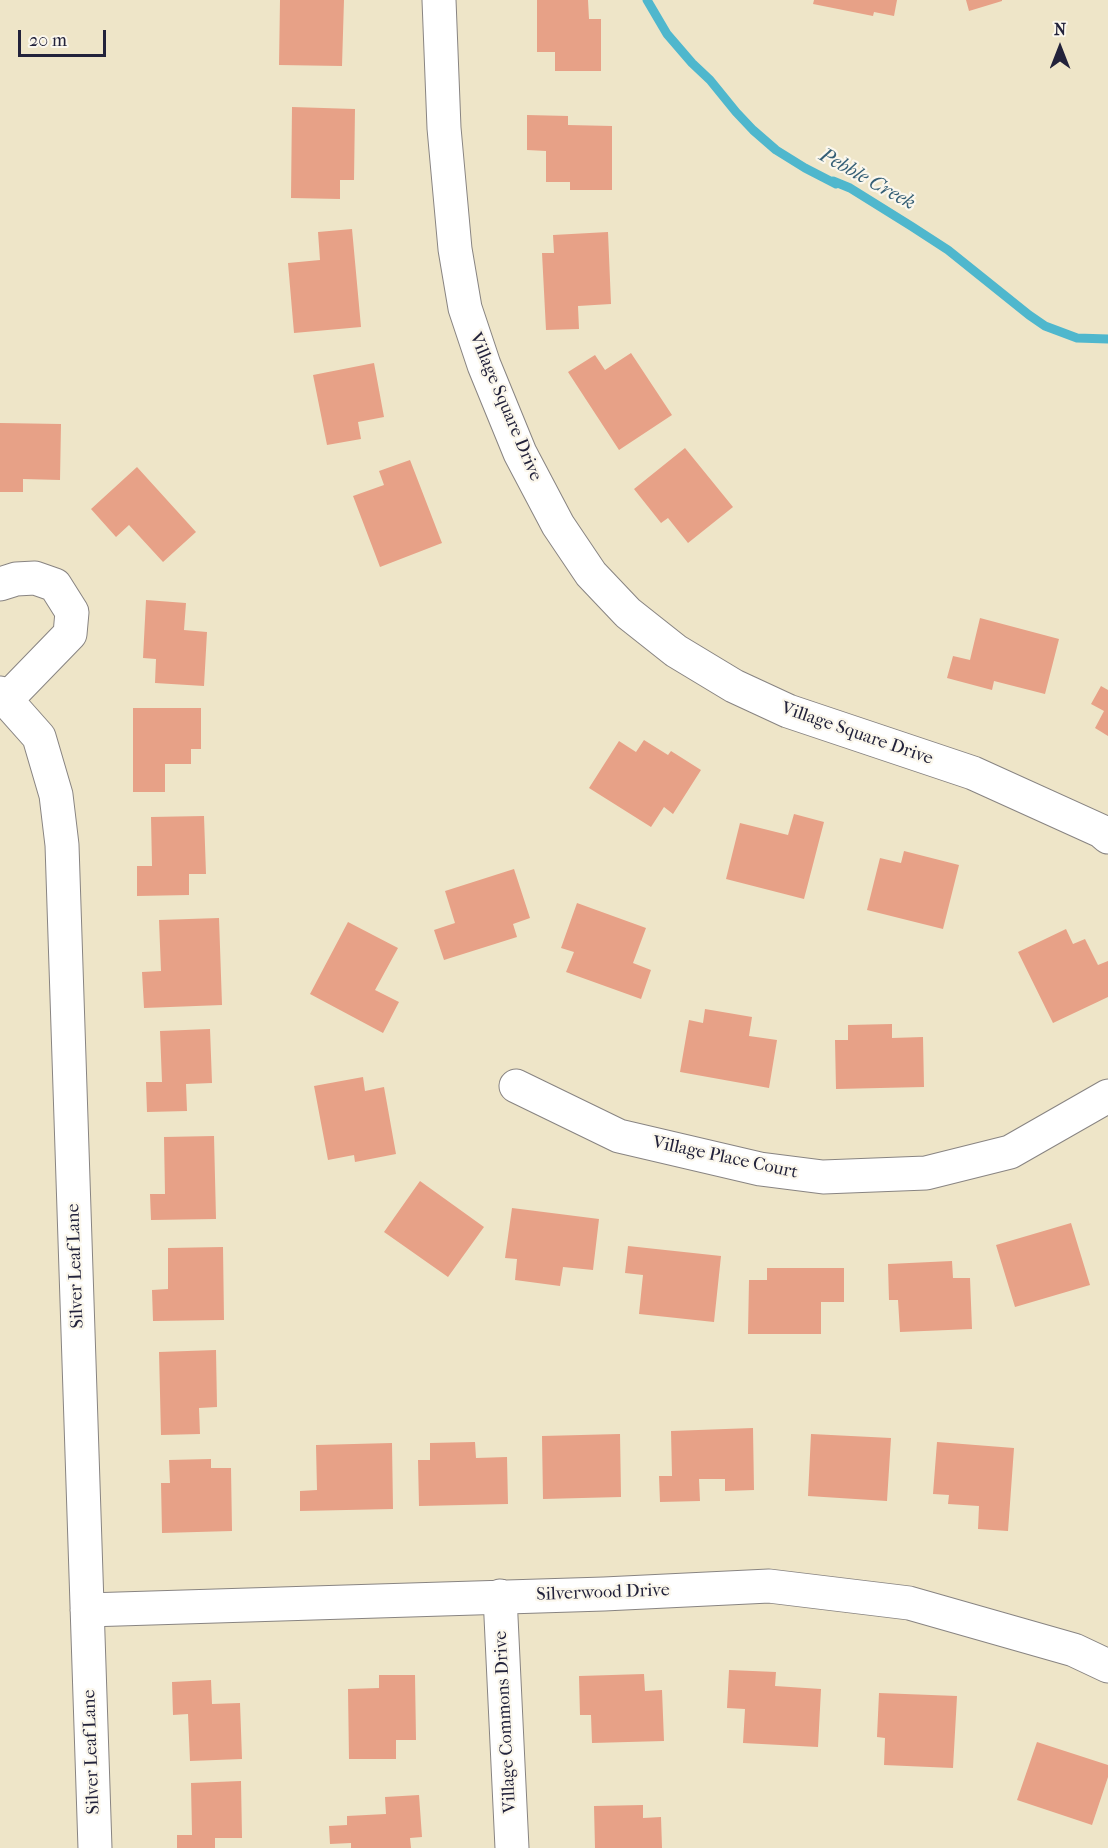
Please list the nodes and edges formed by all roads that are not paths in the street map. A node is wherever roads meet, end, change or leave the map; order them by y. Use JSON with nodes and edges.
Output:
{"nodes":[{"id":1,"x":439,"y":0,"type":"edge"},
{"id":2,"x":0,"y":584,"type":"edge"},
{"id":3,"x":3,"y":696,"type":"edge"},
{"id":4,"x":1108,"y":837,"type":"edge"},
{"id":5,"x":516,"y":1086,"type":"dead end"},
{"id":6,"x":1108,"y":1096,"type":"edge"},
{"id":7,"x":500,"y":1596,"type":"junction"},
{"id":8,"x":87,"y":1610,"type":"junction"},
{"id":9,"x":1108,"y":1666,"type":"edge"},
{"id":10,"x":95,"y":1848,"type":"edge"},
{"id":11,"x":512,"y":1848,"type":"edge"}],
"edges":[{"from":1,"to":4,"type":"street","name":"Village Square Drive"},
{"from":2,"to":3,"type":"street","name":"Silver Leaf Lane"},
{"from":3,"to":8,"type":"street","name":"Silver Leaf Lane"},
{"from":5,"to":6,"type":"street","name":"Village Place Court"},
{"from":7,"to":8,"type":"street","name":"Silverwood Drive"},
{"from":7,"to":9,"type":"street","name":"Silverwood Drive"},
{"from":7,"to":11,"type":"street","name":"Village Commons Drive"},
{"from":8,"to":10,"type":"street","name":"Silver Leaf Lane"}]}
